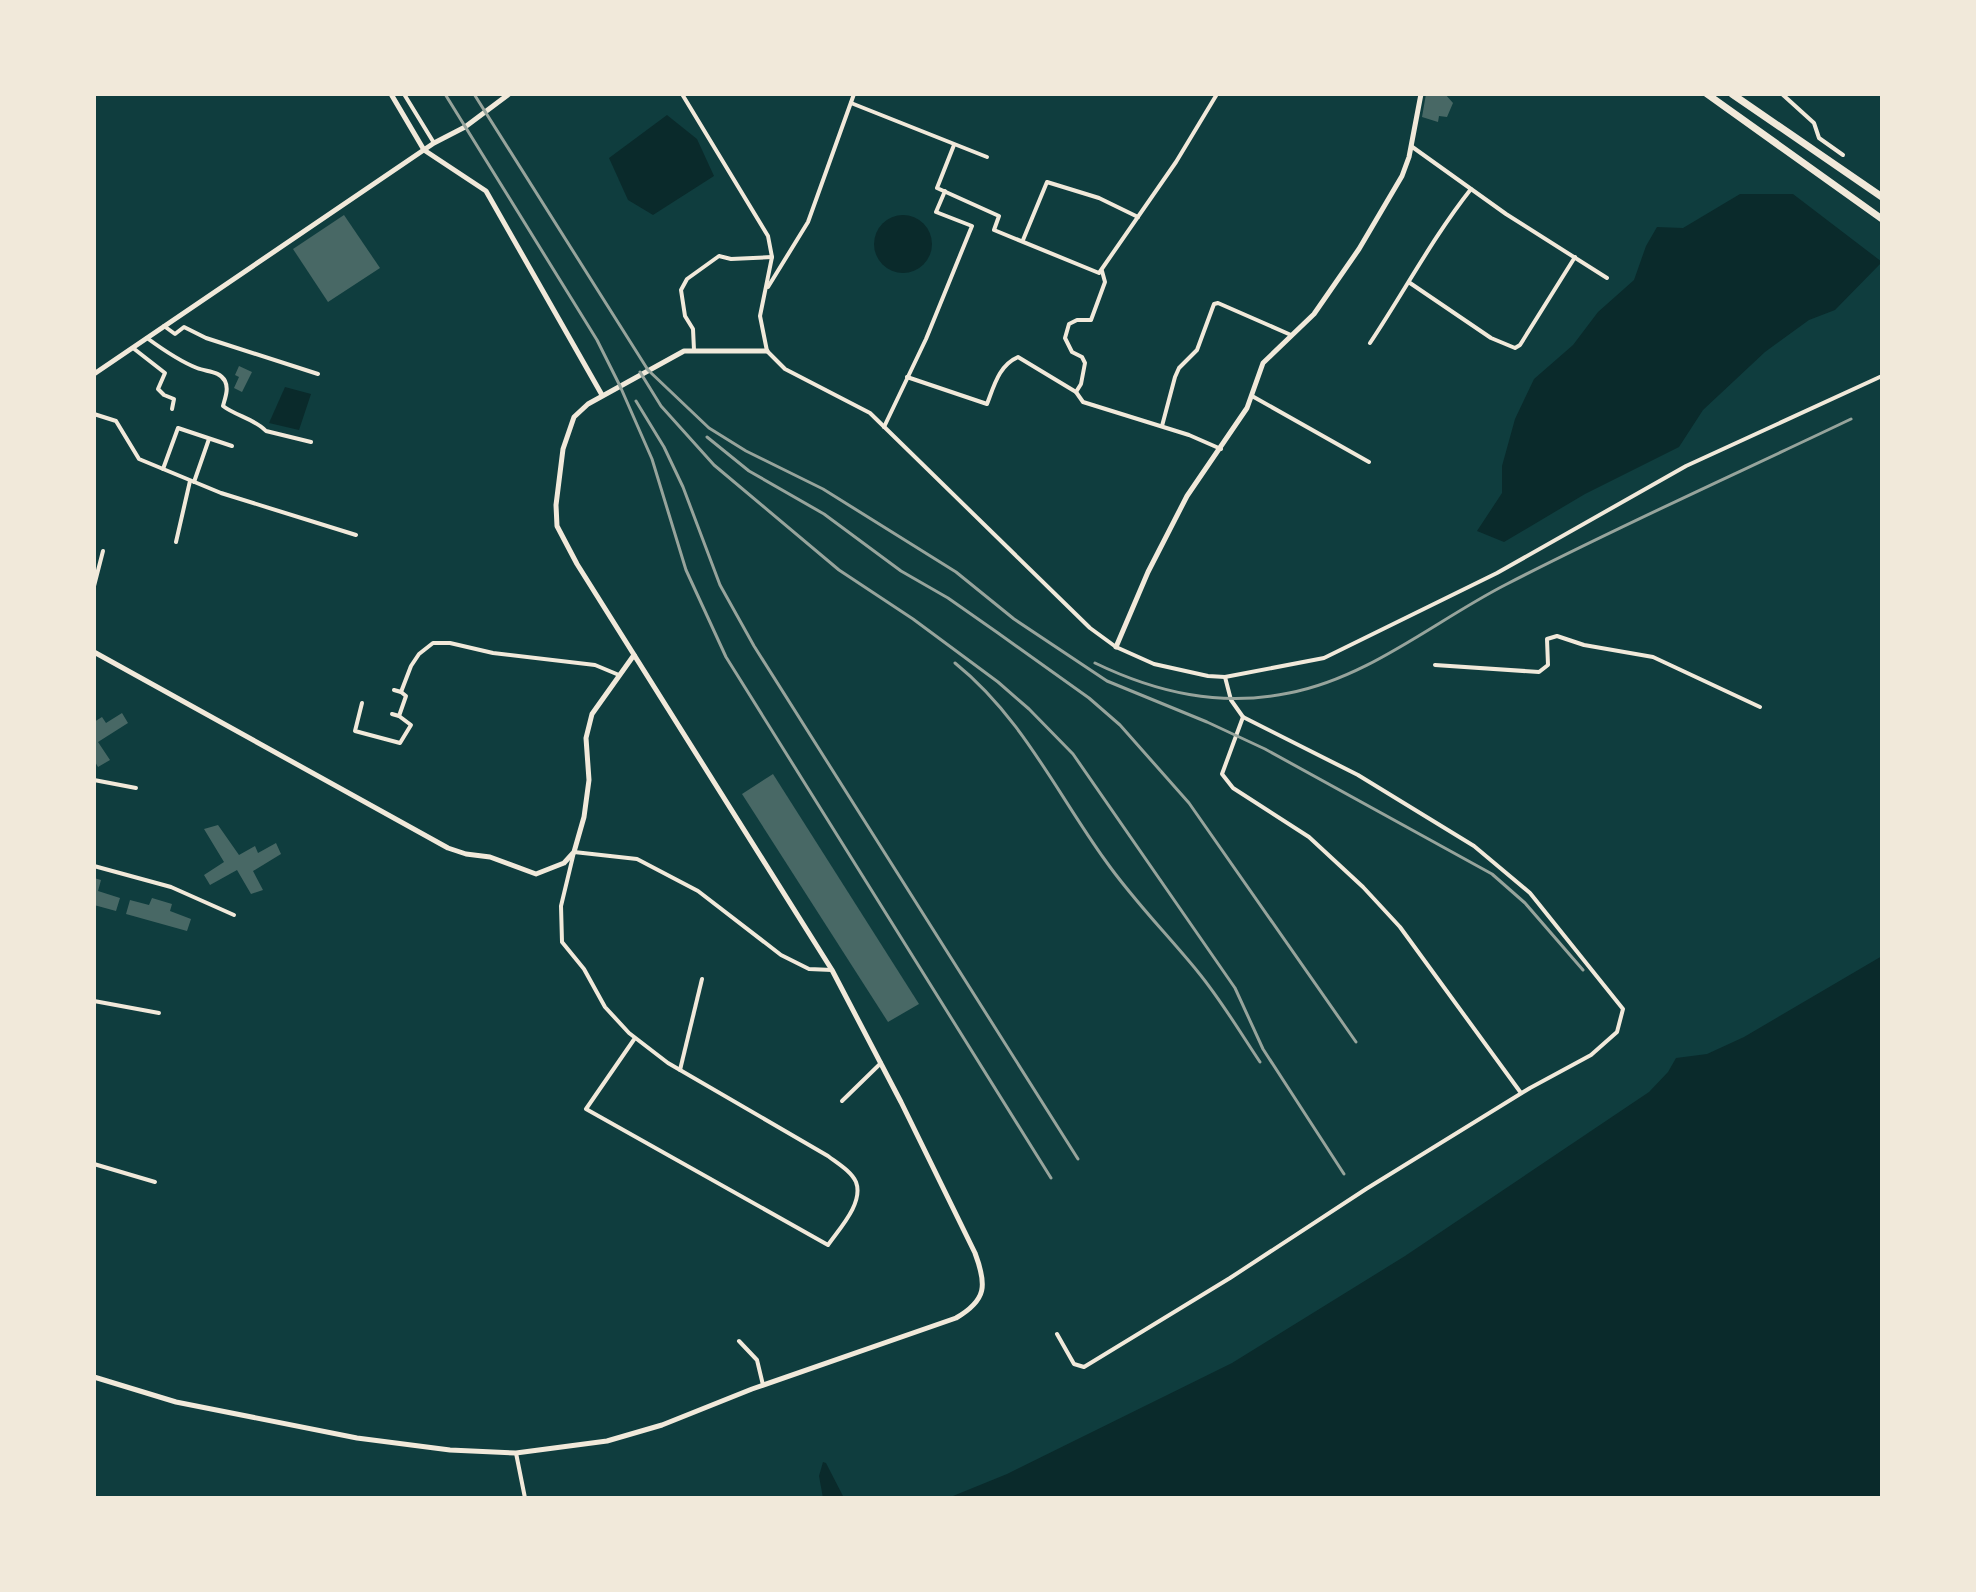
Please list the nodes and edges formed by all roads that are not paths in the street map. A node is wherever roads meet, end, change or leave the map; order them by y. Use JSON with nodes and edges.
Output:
{"nodes":[{"id":1,"x":391,"y":94,"type":"edge"},
{"id":2,"x":404,"y":94,"type":"edge"},
{"id":3,"x":509,"y":94,"type":"edge"},
{"id":4,"x":682,"y":94,"type":"edge"},
{"id":5,"x":854,"y":94,"type":"edge"},
{"id":6,"x":1217,"y":94,"type":"edge"},
{"id":7,"x":1421,"y":94,"type":"edge"},
{"id":8,"x":1707,"y":94,"type":"edge"},
{"id":9,"x":1732,"y":94,"type":"edge"},
{"id":10,"x":1782,"y":94,"type":"edge"},
{"id":11,"x":851,"y":103,"type":"junction"},
{"id":12,"x":434,"y":143,"type":"junction"},
{"id":13,"x":954,"y":145,"type":"junction"},
{"id":14,"x":1411,"y":146,"type":"junction"},
{"id":15,"x":424,"y":150,"type":"junction"},
{"id":16,"x":1843,"y":155,"type":"dead end"},
{"id":17,"x":987,"y":157,"type":"dead end"},
{"id":18,"x":1471,"y":189,"type":"junction"},
{"id":19,"x":945,"y":191,"type":"junction"},
{"id":20,"x":1882,"y":197,"type":"edge"},
{"id":21,"x":1139,"y":217,"type":"junction"},
{"id":22,"x":1882,"y":219,"type":"edge"},
{"id":23,"x":1023,"y":240,"type":"junction"},
{"id":24,"x":772,"y":257,"type":"junction"},
{"id":25,"x":1576,"y":257,"type":"junction"},
{"id":26,"x":1102,"y":271,"type":"junction"},
{"id":27,"x":1607,"y":278,"type":"dead end"},
{"id":28,"x":1410,"y":283,"type":"junction"},
{"id":29,"x":767,"y":289,"type":"junction"},
{"id":30,"x":164,"y":326,"type":"junction"},
{"id":31,"x":1293,"y":336,"type":"junction"},
{"id":32,"x":147,"y":338,"type":"junction"},
{"id":33,"x":1370,"y":343,"type":"dead end"},
{"id":34,"x":133,"y":348,"type":"junction"},
{"id":35,"x":694,"y":350,"type":"junction"},
{"id":36,"x":767,"y":351,"type":"junction"},
{"id":37,"x":94,"y":374,"type":"edge"},
{"id":38,"x":318,"y":374,"type":"dead end"},
{"id":39,"x":1882,"y":376,"type":"edge"},
{"id":40,"x":907,"y":377,"type":"junction"},
{"id":41,"x":1076,"y":392,"type":"junction"},
{"id":42,"x":602,"y":395,"type":"junction"},
{"id":43,"x":1252,"y":396,"type":"junction"},
{"id":44,"x":172,"y":409,"type":"dead end"},
{"id":45,"x":94,"y":414,"type":"edge"},
{"id":46,"x":884,"y":427,"type":"junction"},
{"id":47,"x":1162,"y":427,"type":"junction"},
{"id":48,"x":209,"y":438,"type":"junction"},
{"id":49,"x":311,"y":442,"type":"dead end"},
{"id":50,"x":232,"y":446,"type":"dead end"},
{"id":51,"x":1221,"y":449,"type":"junction"},
{"id":52,"x":1369,"y":462,"type":"dead end"},
{"id":53,"x":163,"y":469,"type":"junction"},
{"id":54,"x":192,"y":481,"type":"junction"},
{"id":55,"x":356,"y":535,"type":"dead end"},
{"id":56,"x":176,"y":542,"type":"dead end"},
{"id":57,"x":103,"y":551,"type":"dead end"},
{"id":58,"x":95,"y":575,"type":"edge"},
{"id":59,"x":94,"y":586,"type":"edge"},
{"id":60,"x":1116,"y":647,"type":"junction"},
{"id":61,"x":94,"y":652,"type":"edge"},
{"id":62,"x":634,"y":655,"type":"junction"},
{"id":63,"x":1435,"y":665,"type":"dead end"},
{"id":64,"x":619,"y":675,"type":"junction"},
{"id":65,"x":1225,"y":677,"type":"junction"},
{"id":66,"x":394,"y":690,"type":"dead end"},
{"id":67,"x":401,"y":692,"type":"junction"},
{"id":68,"x":362,"y":703,"type":"dead end"},
{"id":69,"x":1760,"y":707,"type":"dead end"},
{"id":70,"x":392,"y":714,"type":"dead end"},
{"id":71,"x":399,"y":716,"type":"junction"},
{"id":72,"x":1243,"y":717,"type":"junction"},
{"id":73,"x":94,"y":780,"type":"edge"},
{"id":74,"x":136,"y":788,"type":"dead end"},
{"id":75,"x":574,"y":852,"type":"junction"},
{"id":76,"x":94,"y":866,"type":"edge"},
{"id":77,"x":234,"y":915,"type":"dead end"},
{"id":78,"x":832,"y":970,"type":"junction"},
{"id":79,"x":702,"y":979,"type":"dead end"},
{"id":80,"x":94,"y":1001,"type":"edge"},
{"id":81,"x":159,"y":1013,"type":"dead end"},
{"id":82,"x":635,"y":1038,"type":"junction"},
{"id":83,"x":881,"y":1063,"type":"junction"},
{"id":84,"x":680,"y":1070,"type":"junction"},
{"id":85,"x":1521,"y":1093,"type":"junction"},
{"id":86,"x":842,"y":1101,"type":"dead end"},
{"id":87,"x":94,"y":1164,"type":"edge"},
{"id":88,"x":155,"y":1182,"type":"dead end"},
{"id":89,"x":1057,"y":1334,"type":"dead end"},
{"id":90,"x":739,"y":1341,"type":"dead end"},
{"id":91,"x":94,"y":1377,"type":"edge"},
{"id":92,"x":763,"y":1385,"type":"junction"},
{"id":93,"x":516,"y":1453,"type":"junction"},
{"id":94,"x":525,"y":1498,"type":"edge"}],
"edges":[{"from":1,"to":15,"type":"street"},
{"from":2,"to":12,"type":"street"},
{"from":3,"to":12,"type":"street"},
{"from":4,"to":24,"type":"street"},
{"from":5,"to":11,"type":"street"},
{"from":6,"to":21,"type":"street"},
{"from":7,"to":14,"type":"street"},
{"from":8,"to":22,"type":"highway"},
{"from":9,"to":20,"type":"highway"},
{"from":10,"to":16,"type":"street"},
{"from":11,"to":13,"type":"street"},
{"from":11,"to":29,"type":"street"},
{"from":12,"to":15,"type":"street"},
{"from":13,"to":17,"type":"street"},
{"from":13,"to":19,"type":"street"},
{"from":14,"to":18,"type":"street"},
{"from":14,"to":31,"type":"street"},
{"from":15,"to":30,"type":"street"},
{"from":15,"to":42,"type":"street"},
{"from":18,"to":25,"type":"street"},
{"from":18,"to":28,"type":"street"},
{"from":19,"to":23,"type":"street"},
{"from":19,"to":40,"type":"street"},
{"from":21,"to":23,"type":"street"},
{"from":21,"to":26,"type":"street"},
{"from":23,"to":26,"type":"street"},
{"from":24,"to":29,"type":"street"},
{"from":24,"to":35,"type":"street"},
{"from":25,"to":27,"type":"street"},
{"from":25,"to":28,"type":"street"},
{"from":26,"to":41,"type":"street"},
{"from":28,"to":33,"type":"street"},
{"from":29,"to":36,"type":"street"},
{"from":30,"to":32,"type":"street"},
{"from":30,"to":38,"type":"street"},
{"from":31,"to":43,"type":"street"},
{"from":31,"to":47,"type":"street"},
{"from":32,"to":34,"type":"street"},
{"from":32,"to":49,"type":"street"},
{"from":34,"to":37,"type":"street"},
{"from":34,"to":44,"type":"street"},
{"from":35,"to":36,"type":"street"},
{"from":35,"to":42,"type":"street"},
{"from":36,"to":46,"type":"street"},
{"from":39,"to":65,"type":"street"},
{"from":40,"to":41,"type":"street"},
{"from":40,"to":46,"type":"street"},
{"from":41,"to":47,"type":"street"},
{"from":42,"to":62,"type":"street"},
{"from":43,"to":51,"type":"street"},
{"from":43,"to":52,"type":"street"},
{"from":45,"to":53,"type":"street"},
{"from":46,"to":60,"type":"street"},
{"from":47,"to":51,"type":"street"},
{"from":48,"to":50,"type":"street"},
{"from":48,"to":53,"type":"street"},
{"from":48,"to":54,"type":"street"},
{"from":51,"to":60,"type":"street"},
{"from":53,"to":54,"type":"street"},
{"from":54,"to":55,"type":"street"},
{"from":54,"to":56,"type":"street"},
{"from":57,"to":58,"type":"street"},
{"from":58,"to":59,"type":"street"},
{"from":60,"to":65,"type":"street"},
{"from":61,"to":75,"type":"street"},
{"from":62,"to":64,"type":"street"},
{"from":62,"to":78,"type":"street"},
{"from":63,"to":69,"type":"street"},
{"from":64,"to":67,"type":"street"},
{"from":64,"to":75,"type":"street"},
{"from":65,"to":72,"type":"street"},
{"from":66,"to":67,"type":"street"},
{"from":67,"to":71,"type":"street"},
{"from":68,"to":71,"type":"street"},
{"from":70,"to":71,"type":"street"},
{"from":72,"to":85,"type":"street"},
{"from":72,"to":85,"type":"street"},
{"from":73,"to":74,"type":"street"},
{"from":75,"to":78,"type":"street"},
{"from":75,"to":82,"type":"street"},
{"from":76,"to":77,"type":"street"},
{"from":78,"to":83,"type":"street"},
{"from":79,"to":84,"type":"street"},
{"from":80,"to":81,"type":"street"},
{"from":82,"to":84,"type":"street"},
{"from":82,"to":84,"type":"street"},
{"from":83,"to":86,"type":"street"},
{"from":83,"to":92,"type":"street"},
{"from":85,"to":89,"type":"street"},
{"from":87,"to":88,"type":"street"},
{"from":90,"to":92,"type":"street"},
{"from":91,"to":93,"type":"street"},
{"from":92,"to":93,"type":"street"},
{"from":93,"to":94,"type":"street"}]}
